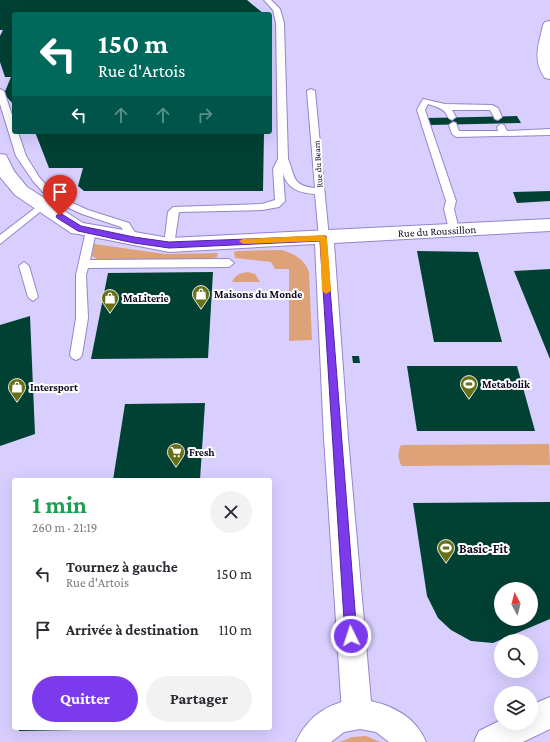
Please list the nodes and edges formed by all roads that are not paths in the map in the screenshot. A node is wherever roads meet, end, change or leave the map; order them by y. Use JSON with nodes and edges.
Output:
{"nodes":[{"id":1,"x":267,"y":0,"type":"edge"},
{"id":2,"x":550,"y":25,"type":"edge"},
{"id":3,"x":550,"y":75,"type":"edge"},
{"id":4,"x":0,"y":91,"type":"edge"},
{"id":5,"x":311,"y":91,"type":"dead end"},
{"id":6,"x":444,"y":107,"type":"junction"},
{"id":7,"x":12,"y":128,"type":"edge"},
{"id":8,"x":550,"y":132,"type":"edge"},
{"id":9,"x":14,"y":134,"type":"edge"},
{"id":10,"x":504,"y":134,"type":"junction"},
{"id":11,"x":0,"y":158,"type":"edge"},
{"id":12,"x":283,"y":160,"type":"junction"},
{"id":13,"x":320,"y":191,"type":"junction"},
{"id":14,"x":72,"y":196,"type":"dead end"},
{"id":15,"x":43,"y":205,"type":"junction"},
{"id":16,"x":85,"y":212,"type":"junction"},
{"id":17,"x":550,"y":224,"type":"edge"},
{"id":18,"x":454,"y":230,"type":"junction"},
{"id":19,"x":91,"y":231,"type":"junction"},
{"id":20,"x":324,"y":238,"type":"junction"},
{"id":21,"x":0,"y":240,"type":"edge"},
{"id":22,"x":134,"y":240,"type":"junction"},
{"id":23,"x":169,"y":245,"type":"junction"},
{"id":24,"x":229,"y":263,"type":"dead end"},
{"id":25,"x":83,"y":264,"type":"junction"},
{"id":26,"x":24,"y":266,"type":"dead end"},
{"id":27,"x":33,"y":297,"type":"dead end"},
{"id":28,"x":76,"y":355,"type":"dead end"},
{"id":29,"x":550,"y":712,"type":"edge"},
{"id":30,"x":357,"y":713,"type":"junction"},
{"id":31,"x":538,"y":718,"type":"edge"},
{"id":32,"x":514,"y":730,"type":"edge"},
{"id":33,"x":312,"y":742,"type":"edge"},
{"id":34,"x":410,"y":742,"type":"edge"},
{"id":35,"x":490,"y":742,"type":"edge"}],
"edges":[{"from":1,"to":12,"type":"lane"},
{"from":2,"to":3,"type":"street"},
{"from":4,"to":7,"type":"lane"},
{"from":5,"to":13,"type":"lane","name":"Rue du Bearn"},
{"from":6,"to":10,"type":"lane"},
{"from":6,"to":10,"type":"lane"},
{"from":6,"to":18,"type":"lane"},
{"from":8,"to":10,"type":"lane"},
{"from":9,"to":16,"type":"lane"},
{"from":11,"to":15,"type":"street","name":"Rue du Roussillon"},
{"from":12,"to":13,"type":"lane"},
{"from":12,"to":23,"type":"lane"},
{"from":13,"to":20,"type":"lane","name":"Rue du Bearn"},
{"from":14,"to":16,"type":"lane"},
{"from":15,"to":19,"type":"street","name":"Rue du Roussillon"},
{"from":15,"to":21,"type":"lane"},
{"from":16,"to":22,"type":"lane"},
{"from":17,"to":18,"type":"street","name":"Rue du Roussillon"},
{"from":18,"to":20,"type":"street","name":"Rue du Roussillon"},
{"from":19,"to":22,"type":"street","name":"Rue du Roussillon"},
{"from":19,"to":25,"type":"lane"},
{"from":20,"to":23,"type":"street","name":"Rue du Roussillon"},
{"from":20,"to":30,"type":"street"},
{"from":22,"to":23,"type":"street","name":"Rue du Roussillon"},
{"from":24,"to":25,"type":"lane"},
{"from":25,"to":28,"type":"lane"},
{"from":26,"to":27,"type":"lane"},
{"from":29,"to":31,"type":"street"},
{"from":30,"to":33,"type":"street"},
{"from":30,"to":34,"type":"street"},
{"from":32,"to":35,"type":"street"}]}
